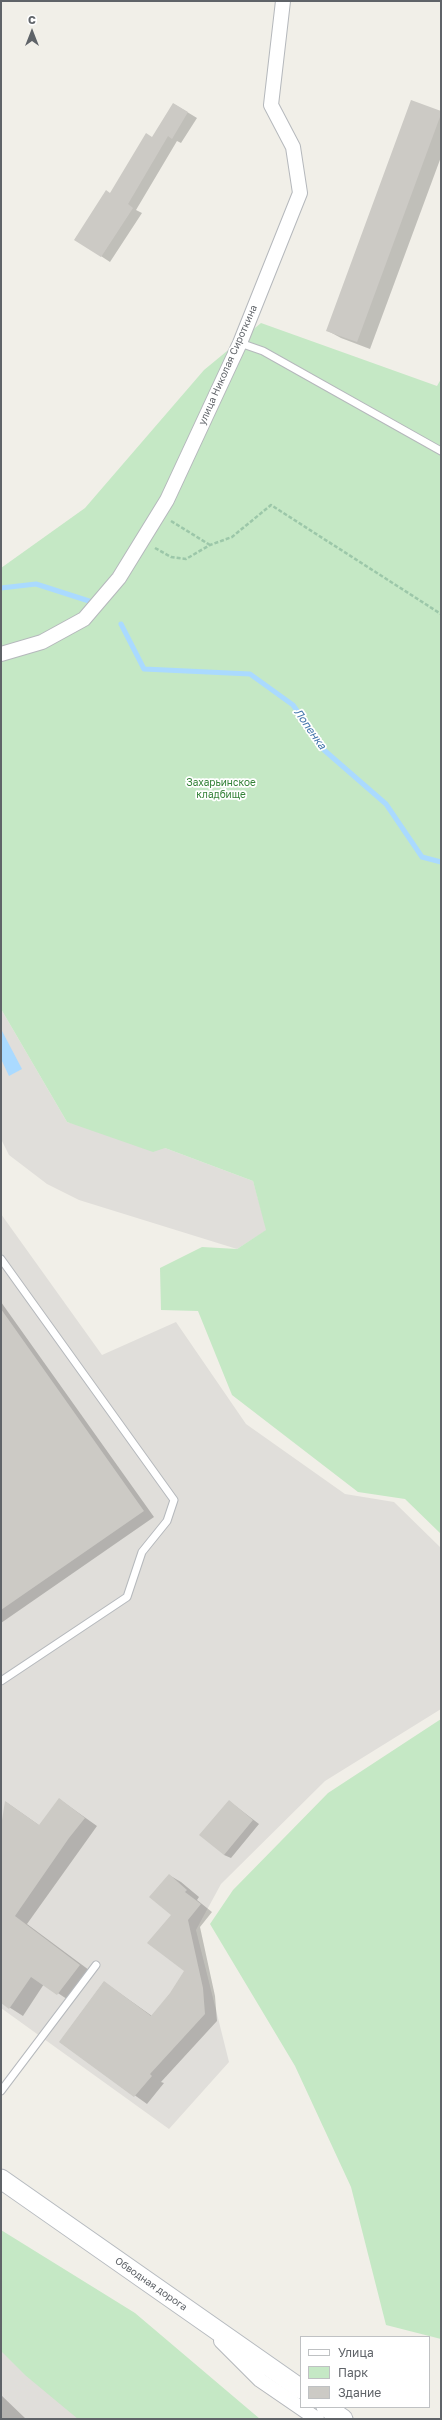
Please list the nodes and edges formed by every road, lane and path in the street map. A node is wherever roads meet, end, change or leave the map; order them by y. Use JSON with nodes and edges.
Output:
{"nodes":[{"id":1,"x":283,"y":1,"type":"edge"},
{"id":2,"x":240,"y":342,"type":"junction"},
{"id":3,"x":441,"y":451,"type":"edge"},
{"id":4,"x":159,"y":513,"type":"junction"},
{"id":5,"x":142,"y":541,"type":"junction"},
{"id":6,"x":210,"y":545,"type":"junction"},
{"id":7,"x":441,"y":614,"type":"edge"},
{"id":8,"x":1,"y":654,"type":"edge"},
{"id":9,"x":1,"y":1259,"type":"edge"},
{"id":10,"x":1,"y":1681,"type":"edge"},
{"id":11,"x":96,"y":1965,"type":"dead end"},
{"id":12,"x":1,"y":2091,"type":"edge"},
{"id":13,"x":1,"y":2179,"type":"edge"},
{"id":14,"x":300,"y":2403,"type":"edge"},
{"id":15,"x":305,"y":2408,"type":"edge"},
{"id":16,"x":327,"y":2408,"type":"edge"},
{"id":17,"x":317,"y":2419,"type":"edge"},
{"id":18,"x":343,"y":2419,"type":"edge"}],
"edges":[{"from":1,"to":2,"type":"street","name":"улица Николая Сироткина"},
{"from":2,"to":3,"type":"lane"},
{"from":2,"to":4,"type":"street","name":"улица Николая Сироткина"},
{"from":4,"to":5,"type":"street","name":"улица Николая Сироткина"},
{"from":4,"to":6,"type":"path"},
{"from":5,"to":6,"type":"path"},
{"from":5,"to":8,"type":"street","name":"улица Николая Сироткина"},
{"from":6,"to":7,"type":"path"},
{"from":9,"to":10,"type":"lane"},
{"from":11,"to":12,"type":"lane"},
{"from":13,"to":14,"type":"main road","name":"Обводная дорога"},
{"from":15,"to":17,"type":"street"},
{"from":16,"to":18,"type":"main road"}]}
